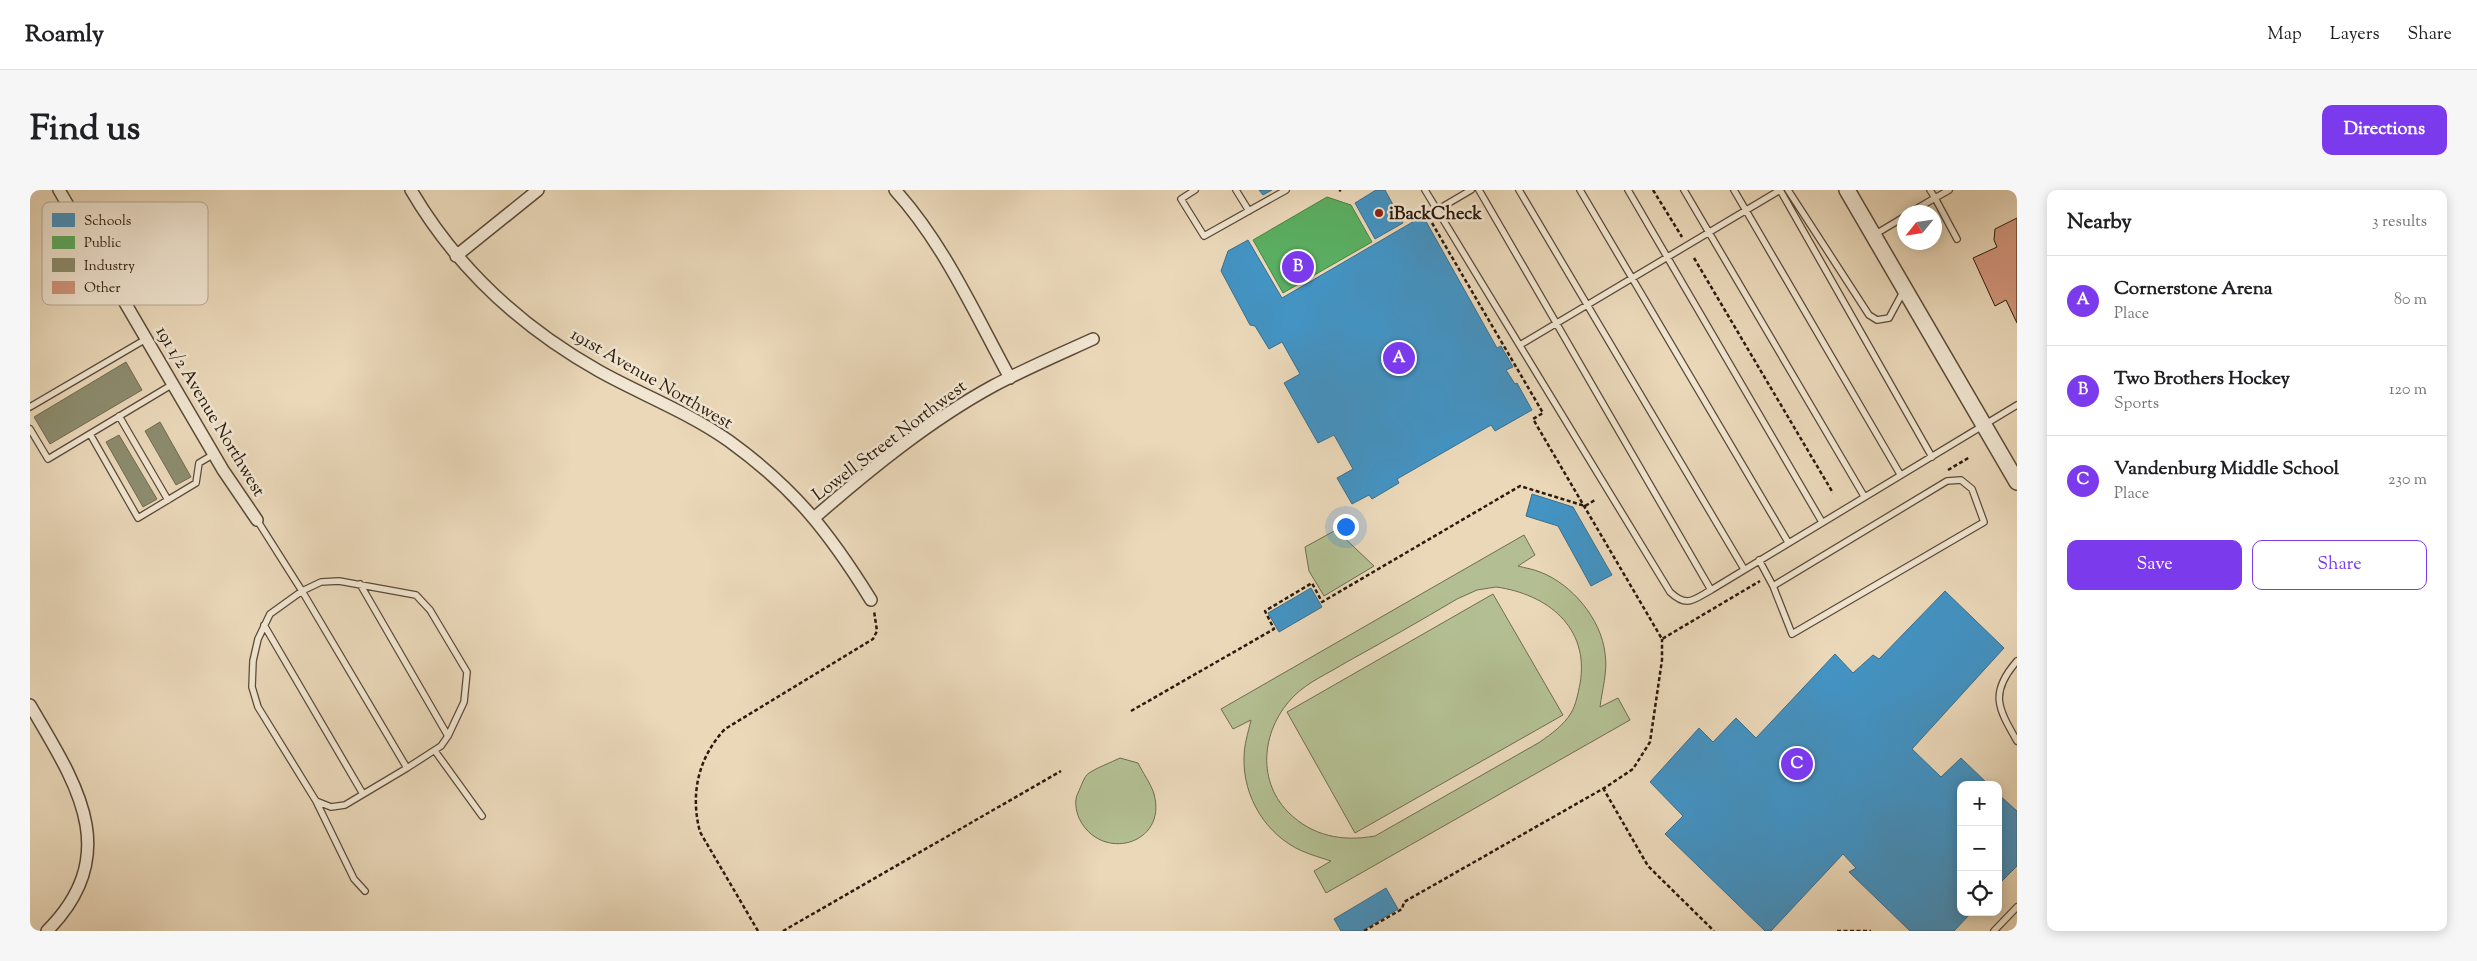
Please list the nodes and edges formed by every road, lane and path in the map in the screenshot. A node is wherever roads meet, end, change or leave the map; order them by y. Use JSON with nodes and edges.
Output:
{"nodes":[{"id":1,"x":59,"y":190,"type":"edge"},
{"id":2,"x":411,"y":190,"type":"edge"},
{"id":3,"x":538,"y":190,"type":"edge"},
{"id":4,"x":895,"y":190,"type":"edge"},
{"id":5,"x":1195,"y":190,"type":"edge"},
{"id":6,"x":1236,"y":190,"type":"edge"},
{"id":7,"x":1286,"y":190,"type":"edge"},
{"id":8,"x":1425,"y":190,"type":"edge"},
{"id":9,"x":1471,"y":190,"type":"edge"},
{"id":10,"x":1479,"y":190,"type":"edge"},
{"id":11,"x":1520,"y":190,"type":"edge"},
{"id":12,"x":1580,"y":190,"type":"edge"},
{"id":13,"x":1628,"y":190,"type":"edge"},
{"id":14,"x":1654,"y":190,"type":"edge"},
{"id":15,"x":1684,"y":190,"type":"edge"},
{"id":16,"x":1734,"y":190,"type":"edge"},
{"id":17,"x":1780,"y":190,"type":"edge"},
{"id":18,"x":1788,"y":190,"type":"edge"},
{"id":19,"x":1847,"y":190,"type":"edge"},
{"id":20,"x":1930,"y":190,"type":"edge"},
{"id":21,"x":1949,"y":190,"type":"edge"},
{"id":22,"x":1935,"y":198,"type":"junction"},
{"id":23,"x":66,"y":202,"type":"edge"},
{"id":24,"x":1923,"y":205,"type":"edge"},
{"id":25,"x":1437,"y":210,"type":"junction"},
{"id":26,"x":1746,"y":210,"type":"junction"},
{"id":27,"x":1249,"y":211,"type":"junction"},
{"id":28,"x":1897,"y":221,"type":"edge"},
{"id":29,"x":1709,"y":232,"type":"junction"},
{"id":30,"x":1874,"y":235,"type":"junction"},
{"id":31,"x":1957,"y":239,"type":"dead end"},
{"id":32,"x":1684,"y":241,"type":"dead end"},
{"id":33,"x":456,"y":256,"type":"junction"},
{"id":34,"x":1667,"y":257,"type":"junction"},
{"id":35,"x":1694,"y":258,"type":"dead end"},
{"id":36,"x":1632,"y":278,"type":"junction"},
{"id":37,"x":1905,"y":288,"type":"junction"},
{"id":38,"x":126,"y":305,"type":"edge"},
{"id":39,"x":1588,"y":305,"type":"junction"},
{"id":40,"x":1556,"y":324,"type":"junction"},
{"id":41,"x":146,"y":339,"type":"junction"},
{"id":42,"x":1093,"y":339,"type":"dead end"},
{"id":43,"x":1520,"y":346,"type":"junction"},
{"id":44,"x":1010,"y":378,"type":"junction"},
{"id":45,"x":173,"y":384,"type":"junction"},
{"id":46,"x":2017,"y":405,"type":"edge"},
{"id":47,"x":30,"y":407,"type":"edge"},
{"id":48,"x":119,"y":416,"type":"junction"},
{"id":49,"x":1984,"y":423,"type":"junction"},
{"id":50,"x":30,"y":429,"type":"edge"},
{"id":51,"x":90,"y":434,"type":"junction"},
{"id":52,"x":214,"y":454,"type":"junction"},
{"id":53,"x":1932,"y":457,"type":"junction"},
{"id":54,"x":1900,"y":474,"type":"junction"},
{"id":55,"x":2017,"y":482,"type":"edge"},
{"id":56,"x":1833,"y":493,"type":"dead end"},
{"id":57,"x":1864,"y":496,"type":"junction"},
{"id":58,"x":168,"y":500,"type":"junction"},
{"id":59,"x":1595,"y":500,"type":"dead end"},
{"id":60,"x":814,"y":518,"type":"junction"},
{"id":61,"x":257,"y":520,"type":"joint"},
{"id":62,"x":1822,"y":522,"type":"junction"},
{"id":63,"x":1788,"y":542,"type":"junction"},
{"id":64,"x":1758,"y":560,"type":"junction"},
{"id":65,"x":1744,"y":569,"type":"junction"},
{"id":66,"x":360,"y":584,"type":"junction"},
{"id":67,"x":1773,"y":586,"type":"junction"},
{"id":68,"x":1711,"y":590,"type":"junction"},
{"id":69,"x":302,"y":592,"type":"junction"},
{"id":70,"x":871,"y":600,"type":"joint"},
{"id":71,"x":264,"y":625,"type":"junction"},
{"id":72,"x":1662,"y":638,"type":"dead end"},
{"id":73,"x":2017,"y":661,"type":"edge"},
{"id":74,"x":30,"y":705,"type":"edge"},
{"id":75,"x":1131,"y":711,"type":"dead end"},
{"id":76,"x":448,"y":736,"type":"junction"},
{"id":77,"x":2017,"y":742,"type":"edge"},
{"id":78,"x":435,"y":751,"type":"junction"},
{"id":79,"x":407,"y":768,"type":"junction"},
{"id":80,"x":1061,"y":771,"type":"dead end"},
{"id":81,"x":1604,"y":788,"type":"junction"},
{"id":82,"x":364,"y":794,"type":"junction"},
{"id":83,"x":316,"y":801,"type":"junction"},
{"id":84,"x":482,"y":816,"type":"dead end"},
{"id":85,"x":365,"y":891,"type":"dead end"},
{"id":86,"x":2017,"y":907,"type":"edge"},
{"id":87,"x":47,"y":931,"type":"edge"},
{"id":88,"x":758,"y":931,"type":"edge"},
{"id":89,"x":783,"y":931,"type":"edge"},
{"id":90,"x":1364,"y":931,"type":"edge"},
{"id":91,"x":1714,"y":931,"type":"edge"},
{"id":92,"x":1837,"y":931,"type":"edge"},
{"id":93,"x":1871,"y":931,"type":"edge"},
{"id":94,"x":1994,"y":931,"type":"edge"}],
"edges":[{"from":1,"to":23,"type":"street","name":"191 1/2 Avenue Northwest"},
{"from":2,"to":33,"type":"street","name":"191st Avenue Northwest"},
{"from":3,"to":33,"type":"street"},
{"from":4,"to":44,"type":"street"},
{"from":5,"to":27,"type":"lane"},
{"from":6,"to":27,"type":"lane"},
{"from":7,"to":27,"type":"lane"},
{"from":8,"to":25,"type":"lane"},
{"from":9,"to":25,"type":"lane"},
{"from":10,"to":40,"type":"lane"},
{"from":11,"to":39,"type":"lane"},
{"from":12,"to":36,"type":"lane"},
{"from":13,"to":34,"type":"lane"},
{"from":14,"to":32,"type":"path"},
{"from":15,"to":29,"type":"lane"},
{"from":16,"to":26,"type":"lane"},
{"from":17,"to":26,"type":"lane"},
{"from":17,"to":53,"type":"lane"},
{"from":18,"to":37,"type":"lane"},
{"from":19,"to":30,"type":"street"},
{"from":20,"to":22,"type":"lane"},
{"from":21,"to":22,"type":"lane"},
{"from":22,"to":24,"type":"lane"},
{"from":22,"to":31,"type":"lane"},
{"from":25,"to":43,"type":"lane"},
{"from":26,"to":29,"type":"lane"},
{"from":26,"to":54,"type":"lane"},
{"from":28,"to":30,"type":"lane"},
{"from":29,"to":34,"type":"lane"},
{"from":29,"to":57,"type":"lane"},
{"from":30,"to":37,"type":"street"},
{"from":33,"to":60,"type":"street","name":"191st Avenue Northwest"},
{"from":34,"to":36,"type":"lane"},
{"from":34,"to":62,"type":"lane"},
{"from":35,"to":56,"type":"path"},
{"from":36,"to":39,"type":"lane"},
{"from":36,"to":63,"type":"lane"},
{"from":37,"to":49,"type":"street"},
{"from":38,"to":41,"type":"street","name":"191 1/2 Avenue Northwest"},
{"from":39,"to":40,"type":"lane"},
{"from":39,"to":65,"type":"lane"},
{"from":40,"to":43,"type":"lane"},
{"from":40,"to":68,"type":"lane"},
{"from":41,"to":45,"type":"street","name":"191 1/2 Avenue Northwest"},
{"from":41,"to":47,"type":"lane"},
{"from":42,"to":44,"type":"street","name":"Lowell Street Northwest"},
{"from":43,"to":68,"type":"lane"},
{"from":44,"to":60,"type":"street","name":"Lowell Street Northwest"},
{"from":45,"to":48,"type":"lane"},
{"from":45,"to":52,"type":"street","name":"191 1/2 Avenue Northwest"},
{"from":46,"to":49,"type":"lane"},
{"from":48,"to":51,"type":"lane"},
{"from":48,"to":58,"type":"lane"},
{"from":49,"to":53,"type":"lane"},
{"from":49,"to":55,"type":"street"},
{"from":50,"to":51,"type":"lane"},
{"from":51,"to":58,"type":"lane"},
{"from":52,"to":58,"type":"lane"},
{"from":52,"to":61,"type":"street","name":"191 1/2 Avenue Northwest"},
{"from":53,"to":54,"type":"lane"},
{"from":54,"to":57,"type":"lane"},
{"from":57,"to":62,"type":"lane"},
{"from":59,"to":75,"type":"path"},
{"from":60,"to":70,"type":"street","name":"191st Avenue Northwest"},
{"from":61,"to":69,"type":"lane"},
{"from":62,"to":63,"type":"lane"},
{"from":63,"to":64,"type":"lane"},
{"from":64,"to":65,"type":"lane"},
{"from":64,"to":67,"type":"lane"},
{"from":65,"to":68,"type":"lane"},
{"from":66,"to":69,"type":"lane"},
{"from":66,"to":76,"type":"lane"},
{"from":66,"to":76,"type":"lane"},
{"from":67,"to":67,"type":"lane"},
{"from":69,"to":71,"type":"lane"},
{"from":69,"to":79,"type":"lane"},
{"from":70,"to":88,"type":"path"},
{"from":71,"to":82,"type":"lane"},
{"from":71,"to":83,"type":"lane"},
{"from":72,"to":81,"type":"path"},
{"from":73,"to":77,"type":"lane"},
{"from":74,"to":87,"type":"street"},
{"from":76,"to":78,"type":"lane"},
{"from":78,"to":79,"type":"lane"},
{"from":78,"to":84,"type":"lane"},
{"from":79,"to":82,"type":"lane"},
{"from":80,"to":89,"type":"path"},
{"from":81,"to":90,"type":"path"},
{"from":81,"to":91,"type":"path"},
{"from":82,"to":83,"type":"lane"},
{"from":83,"to":85,"type":"lane"},
{"from":86,"to":94,"type":"lane"},
{"from":92,"to":93,"type":"path"}]}
